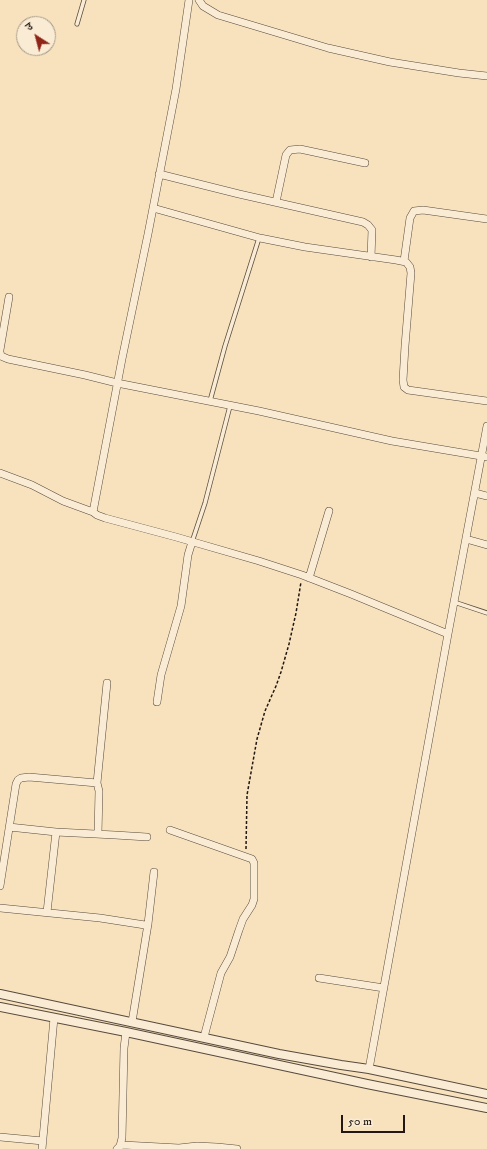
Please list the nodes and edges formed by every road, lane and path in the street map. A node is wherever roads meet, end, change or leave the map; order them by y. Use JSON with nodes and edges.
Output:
{"nodes":[{"id":1,"x":84,"y":0,"type":"edge"},
{"id":2,"x":189,"y":0,"type":"edge"},
{"id":3,"x":199,"y":0,"type":"edge"},
{"id":4,"x":77,"y":24,"type":"dead end"},
{"id":5,"x":487,"y":76,"type":"edge"},
{"id":6,"x":365,"y":163,"type":"dead end"},
{"id":7,"x":159,"y":174,"type":"junction"},
{"id":8,"x":276,"y":202,"type":"junction"},
{"id":9,"x":153,"y":208,"type":"junction"},
{"id":10,"x":487,"y":219,"type":"edge"},
{"id":11,"x":260,"y":238,"type":"junction"},
{"id":12,"x":371,"y":257,"type":"junction"},
{"id":13,"x":404,"y":261,"type":"junction"},
{"id":14,"x":9,"y":297,"type":"dead end"},
{"id":15,"x":0,"y":351,"type":"edge"},
{"id":16,"x":117,"y":383,"type":"junction"},
{"id":17,"x":487,"y":401,"type":"edge"},
{"id":18,"x":210,"y":402,"type":"junction"},
{"id":19,"x":230,"y":406,"type":"junction"},
{"id":20,"x":487,"y":426,"type":"edge"},
{"id":21,"x":484,"y":457,"type":"edge"},
{"id":22,"x":0,"y":473,"type":"edge"},
{"id":23,"x":475,"y":493,"type":"junction"},
{"id":24,"x":487,"y":496,"type":"edge"},
{"id":25,"x":329,"y":511,"type":"dead end"},
{"id":26,"x":93,"y":512,"type":"junction"},
{"id":27,"x":466,"y":539,"type":"junction"},
{"id":28,"x":192,"y":542,"type":"junction"},
{"id":29,"x":487,"y":545,"type":"edge"},
{"id":30,"x":305,"y":576,"type":"junction"},
{"id":31,"x":454,"y":602,"type":"junction"},
{"id":32,"x":487,"y":613,"type":"edge"},
{"id":33,"x":448,"y":634,"type":"junction"},
{"id":34,"x":107,"y":683,"type":"dead end"},
{"id":35,"x":157,"y":702,"type":"dead end"},
{"id":36,"x":97,"y":783,"type":"junction"},
{"id":37,"x":9,"y":827,"type":"junction"},
{"id":38,"x":170,"y":830,"type":"dead end"},
{"id":39,"x":56,"y":832,"type":"junction"},
{"id":40,"x":98,"y":834,"type":"junction"},
{"id":41,"x":147,"y":838,"type":"dead end"},
{"id":42,"x":246,"y":857,"type":"junction"},
{"id":43,"x":154,"y":872,"type":"dead end"},
{"id":44,"x":0,"y":886,"type":"edge"},
{"id":45,"x":0,"y":908,"type":"edge"},
{"id":46,"x":47,"y":912,"type":"junction"},
{"id":47,"x":148,"y":924,"type":"junction"},
{"id":48,"x":319,"y":978,"type":"dead end"},
{"id":49,"x":384,"y":988,"type":"junction"},
{"id":50,"x":0,"y":994,"type":"edge"},
{"id":51,"x":0,"y":1008,"type":"edge"},
{"id":52,"x":54,"y":1018,"type":"junction"},
{"id":53,"x":132,"y":1022,"type":"junction"},
{"id":54,"x":126,"y":1032,"type":"junction"},
{"id":55,"x":204,"y":1037,"type":"junction"},
{"id":56,"x":369,"y":1069,"type":"junction"},
{"id":57,"x":487,"y":1094,"type":"edge"},
{"id":58,"x":487,"y":1108,"type":"edge"},
{"id":59,"x":0,"y":1137,"type":"edge"},
{"id":60,"x":43,"y":1145,"type":"edge"},
{"id":61,"x":118,"y":1147,"type":"edge"},
{"id":62,"x":237,"y":1149,"type":"edge"}],
"edges":[{"from":1,"to":4,"type":"lane"},
{"from":2,"to":7,"type":"street"},
{"from":3,"to":5,"type":"street"},
{"from":6,"to":8,"type":"street"},
{"from":7,"to":8,"type":"street"},
{"from":7,"to":9,"type":"street"},
{"from":8,"to":12,"type":"street"},
{"from":9,"to":11,"type":"street"},
{"from":9,"to":16,"type":"street"},
{"from":10,"to":13,"type":"street"},
{"from":11,"to":12,"type":"street"},
{"from":11,"to":18,"type":"lane"},
{"from":12,"to":13,"type":"street"},
{"from":13,"to":17,"type":"street"},
{"from":14,"to":15,"type":"street"},
{"from":15,"to":16,"type":"street"},
{"from":16,"to":18,"type":"street"},
{"from":16,"to":26,"type":"street"},
{"from":18,"to":19,"type":"street"},
{"from":19,"to":21,"type":"street"},
{"from":19,"to":28,"type":"lane"},
{"from":20,"to":21,"type":"street"},
{"from":21,"to":23,"type":"street"},
{"from":22,"to":26,"type":"street"},
{"from":23,"to":24,"type":"street"},
{"from":23,"to":27,"type":"street"},
{"from":25,"to":30,"type":"street"},
{"from":26,"to":28,"type":"street"},
{"from":27,"to":29,"type":"street"},
{"from":27,"to":31,"type":"street"},
{"from":28,"to":30,"type":"street"},
{"from":28,"to":35,"type":"street"},
{"from":30,"to":33,"type":"street"},
{"from":30,"to":42,"type":"path"},
{"from":31,"to":32,"type":"lane"},
{"from":31,"to":33,"type":"street"},
{"from":33,"to":49,"type":"street"},
{"from":34,"to":36,"type":"street"},
{"from":36,"to":37,"type":"street"},
{"from":36,"to":40,"type":"street"},
{"from":37,"to":39,"type":"street"},
{"from":37,"to":44,"type":"street"},
{"from":38,"to":42,"type":"street"},
{"from":39,"to":40,"type":"street"},
{"from":39,"to":46,"type":"street"},
{"from":40,"to":41,"type":"street"},
{"from":42,"to":55,"type":"street"},
{"from":43,"to":47,"type":"street"},
{"from":45,"to":46,"type":"street"},
{"from":46,"to":47,"type":"street"},
{"from":47,"to":53,"type":"street"},
{"from":48,"to":49,"type":"street"},
{"from":49,"to":56,"type":"street"},
{"from":50,"to":53,"type":"street"},
{"from":51,"to":52,"type":"street"},
{"from":52,"to":54,"type":"street"},
{"from":52,"to":60,"type":"street"},
{"from":53,"to":55,"type":"street"},
{"from":54,"to":58,"type":"street"},
{"from":54,"to":61,"type":"street"},
{"from":55,"to":56,"type":"street"},
{"from":56,"to":57,"type":"street"},
{"from":59,"to":60,"type":"street"},
{"from":61,"to":62,"type":"street"}]}
